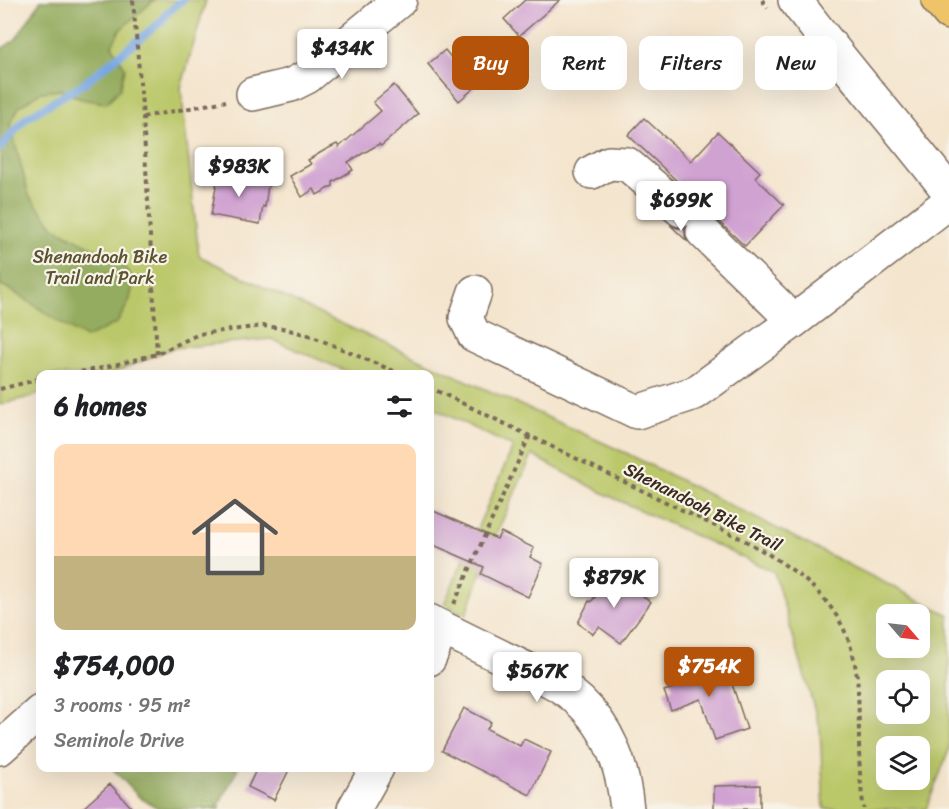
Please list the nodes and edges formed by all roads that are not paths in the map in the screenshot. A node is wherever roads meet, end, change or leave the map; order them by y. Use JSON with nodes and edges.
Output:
{"nodes":[{"id":1,"x":400,"y":0,"type":"edge"},
{"id":2,"x":795,"y":0,"type":"edge"},
{"id":3,"x":938,"y":0,"type":"edge"},
{"id":4,"x":949,"y":14,"type":"edge"},
{"id":5,"x":253,"y":94,"type":"road end"},
{"id":6,"x":592,"y":172,"type":"dead end"},
{"id":7,"x":949,"y":192,"type":"edge"},
{"id":8,"x":949,"y":202,"type":"edge"},
{"id":9,"x":475,"y":292,"type":"dead end"},
{"id":10,"x":794,"y":321,"type":"junction"},
{"id":11,"x":436,"y":624,"type":"edge"},
{"id":12,"x":36,"y":716,"type":"edge"},
{"id":13,"x":0,"y":748,"type":"edge"},
{"id":14,"x":375,"y":772,"type":"edge"},
{"id":15,"x":354,"y":809,"type":"edge"},
{"id":16,"x":627,"y":809,"type":"edge"}],
"edges":[{"from":1,"to":5,"type":"street"},
{"from":2,"to":7,"type":"street"},
{"from":3,"to":4,"type":"highway"},
{"from":6,"to":10,"type":"street"},
{"from":8,"to":10,"type":"street"},
{"from":9,"to":10,"type":"street"},
{"from":11,"to":16,"type":"street"},
{"from":12,"to":13,"type":"street"},
{"from":14,"to":15,"type":"street"}]}
